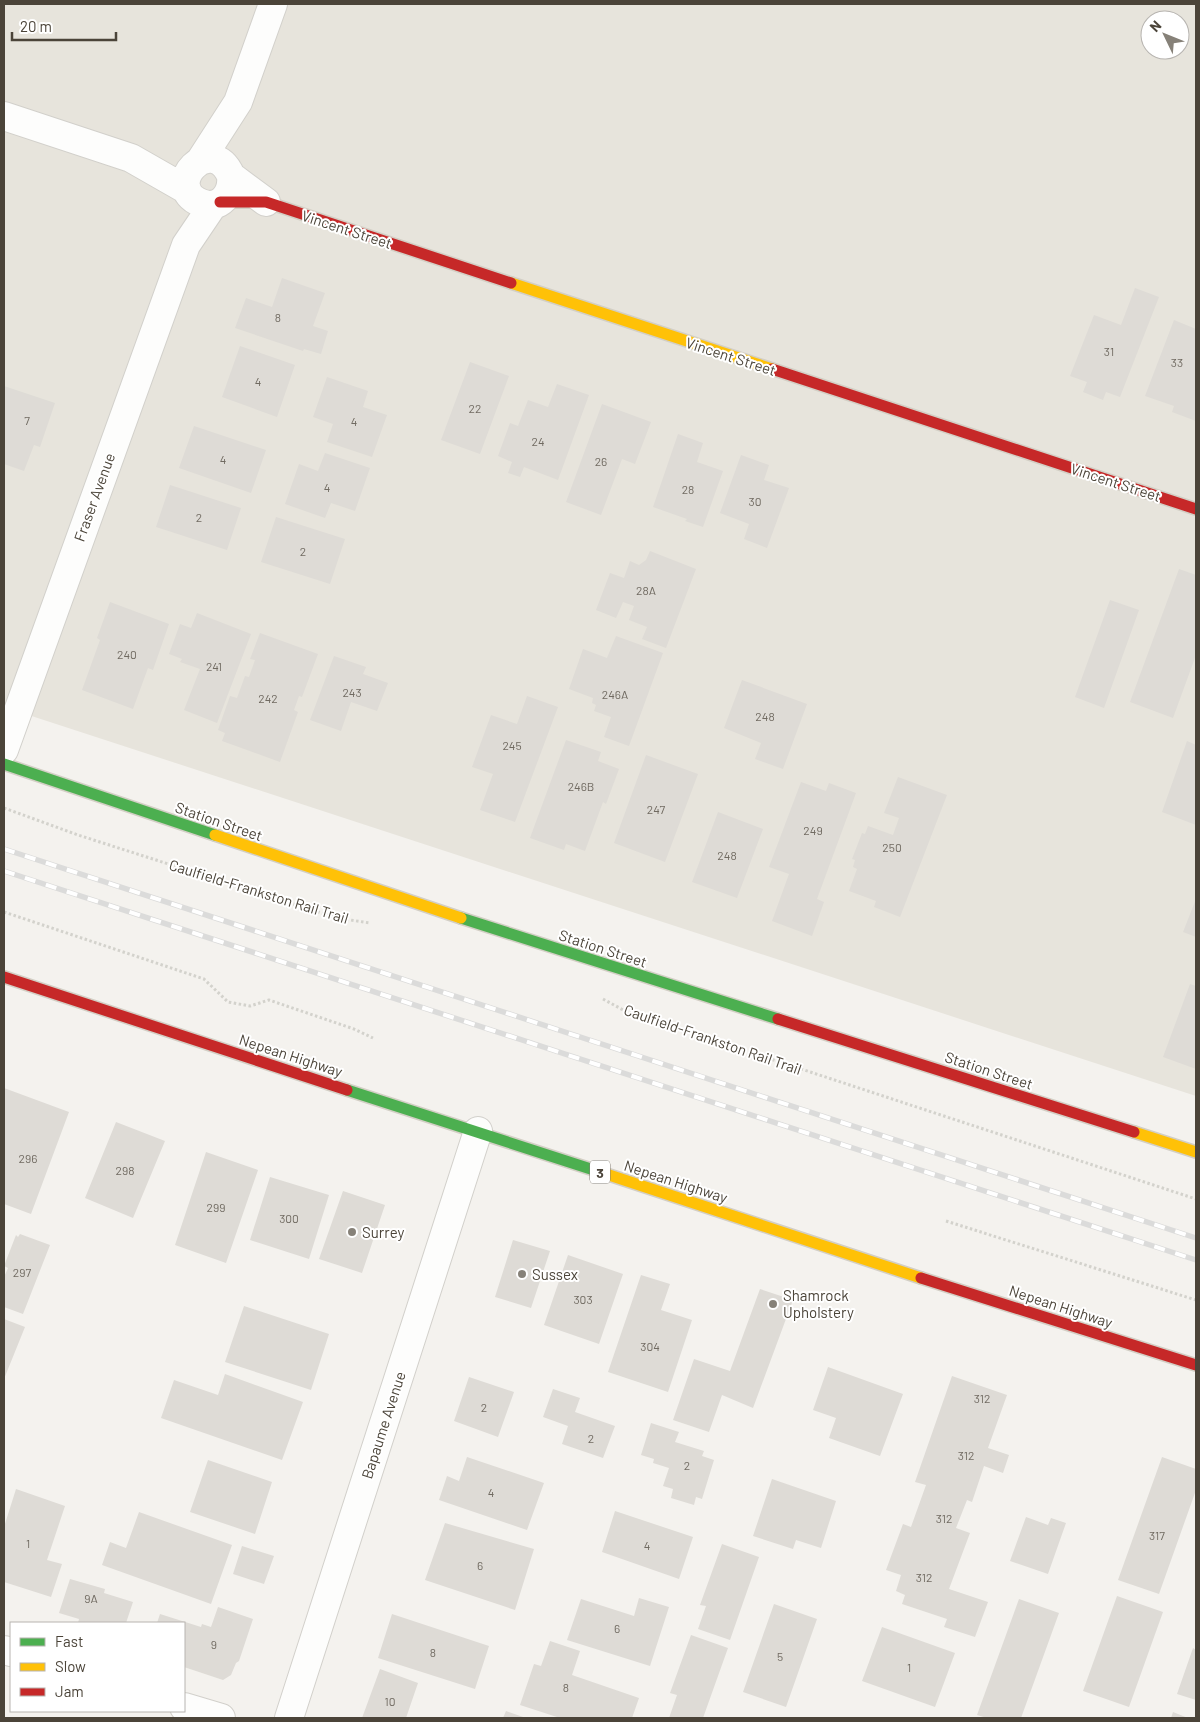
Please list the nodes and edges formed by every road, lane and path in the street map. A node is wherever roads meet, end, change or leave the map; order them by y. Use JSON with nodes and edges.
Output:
{"nodes":[{"id":1,"x":273,"y":4,"type":"edge"},
{"id":2,"x":238,"y":102,"type":"junction"},
{"id":3,"x":4,"y":116,"type":"edge"},
{"id":4,"x":131,"y":158,"type":"junction"},
{"id":5,"x":198,"y":162,"type":"junction"},
{"id":6,"x":230,"y":173,"type":"junction"},
{"id":7,"x":188,"y":191,"type":"junction"},
{"id":8,"x":266,"y":202,"type":"junction"},
{"id":9,"x":216,"y":204,"type":"junction"},
{"id":10,"x":186,"y":245,"type":"junction"},
{"id":11,"x":1196,"y":508,"type":"edge"},
{"id":12,"x":4,"y":750,"type":"edge"},
{"id":13,"x":4,"y":764,"type":"edge"},
{"id":14,"x":4,"y":808,"type":"edge"},
{"id":15,"x":4,"y":912,"type":"edge"},
{"id":16,"x":375,"y":924,"type":"dead end"},
{"id":17,"x":4,"y":978,"type":"edge"},
{"id":18,"x":602,"y":998,"type":"dead end"},
{"id":19,"x":373,"y":1038,"type":"dead end"},
{"id":20,"x":478,"y":1132,"type":"junction"},
{"id":21,"x":1196,"y":1152,"type":"edge"},
{"id":22,"x":1196,"y":1199,"type":"edge"},
{"id":23,"x":946,"y":1221,"type":"dead end"},
{"id":24,"x":1196,"y":1300,"type":"edge"},
{"id":25,"x":1196,"y":1365,"type":"edge"},
{"id":26,"x":185,"y":1706,"type":"edge"},
{"id":27,"x":221,"y":1718,"type":"edge"},
{"id":28,"x":289,"y":1718,"type":"edge"}],
"edges":[{"from":1,"to":2,"type":"street"},
{"from":2,"to":5,"type":"street"},
{"from":2,"to":6,"type":"street"},
{"from":3,"to":4,"type":"street"},
{"from":4,"to":5,"type":"street"},
{"from":4,"to":7,"type":"street"},
{"from":5,"to":6,"type":"street"},
{"from":5,"to":7,"type":"street"},
{"from":6,"to":8,"type":"street","name":"Vincent Street"},
{"from":6,"to":9,"type":"street"},
{"from":7,"to":9,"type":"street"},
{"from":7,"to":10,"type":"street","name":"Fraser Avenue"},
{"from":8,"to":9,"type":"main road","name":"Vincent Street"},
{"from":8,"to":11,"type":"main road","name":"Vincent Street"},
{"from":9,"to":10,"type":"street","name":"Fraser Avenue"},
{"from":10,"to":12,"type":"street","name":"Fraser Avenue"},
{"from":13,"to":21,"type":"main road","name":"Station Street"},
{"from":14,"to":16,"type":"path","name":"Caulfield-Frankston Rail Trail"},
{"from":15,"to":19,"type":"path"},
{"from":17,"to":20,"type":"main road","name":"Nepean Highway","number":"3"},
{"from":18,"to":22,"type":"path","name":"Caulfield-Frankston Rail Trail"},
{"from":20,"to":25,"type":"main road","name":"Nepean Highway","number":"3"},
{"from":20,"to":28,"type":"street","name":"Bapaume Avenue"},
{"from":23,"to":24,"type":"path"},
{"from":26,"to":27,"type":"street"}]}
